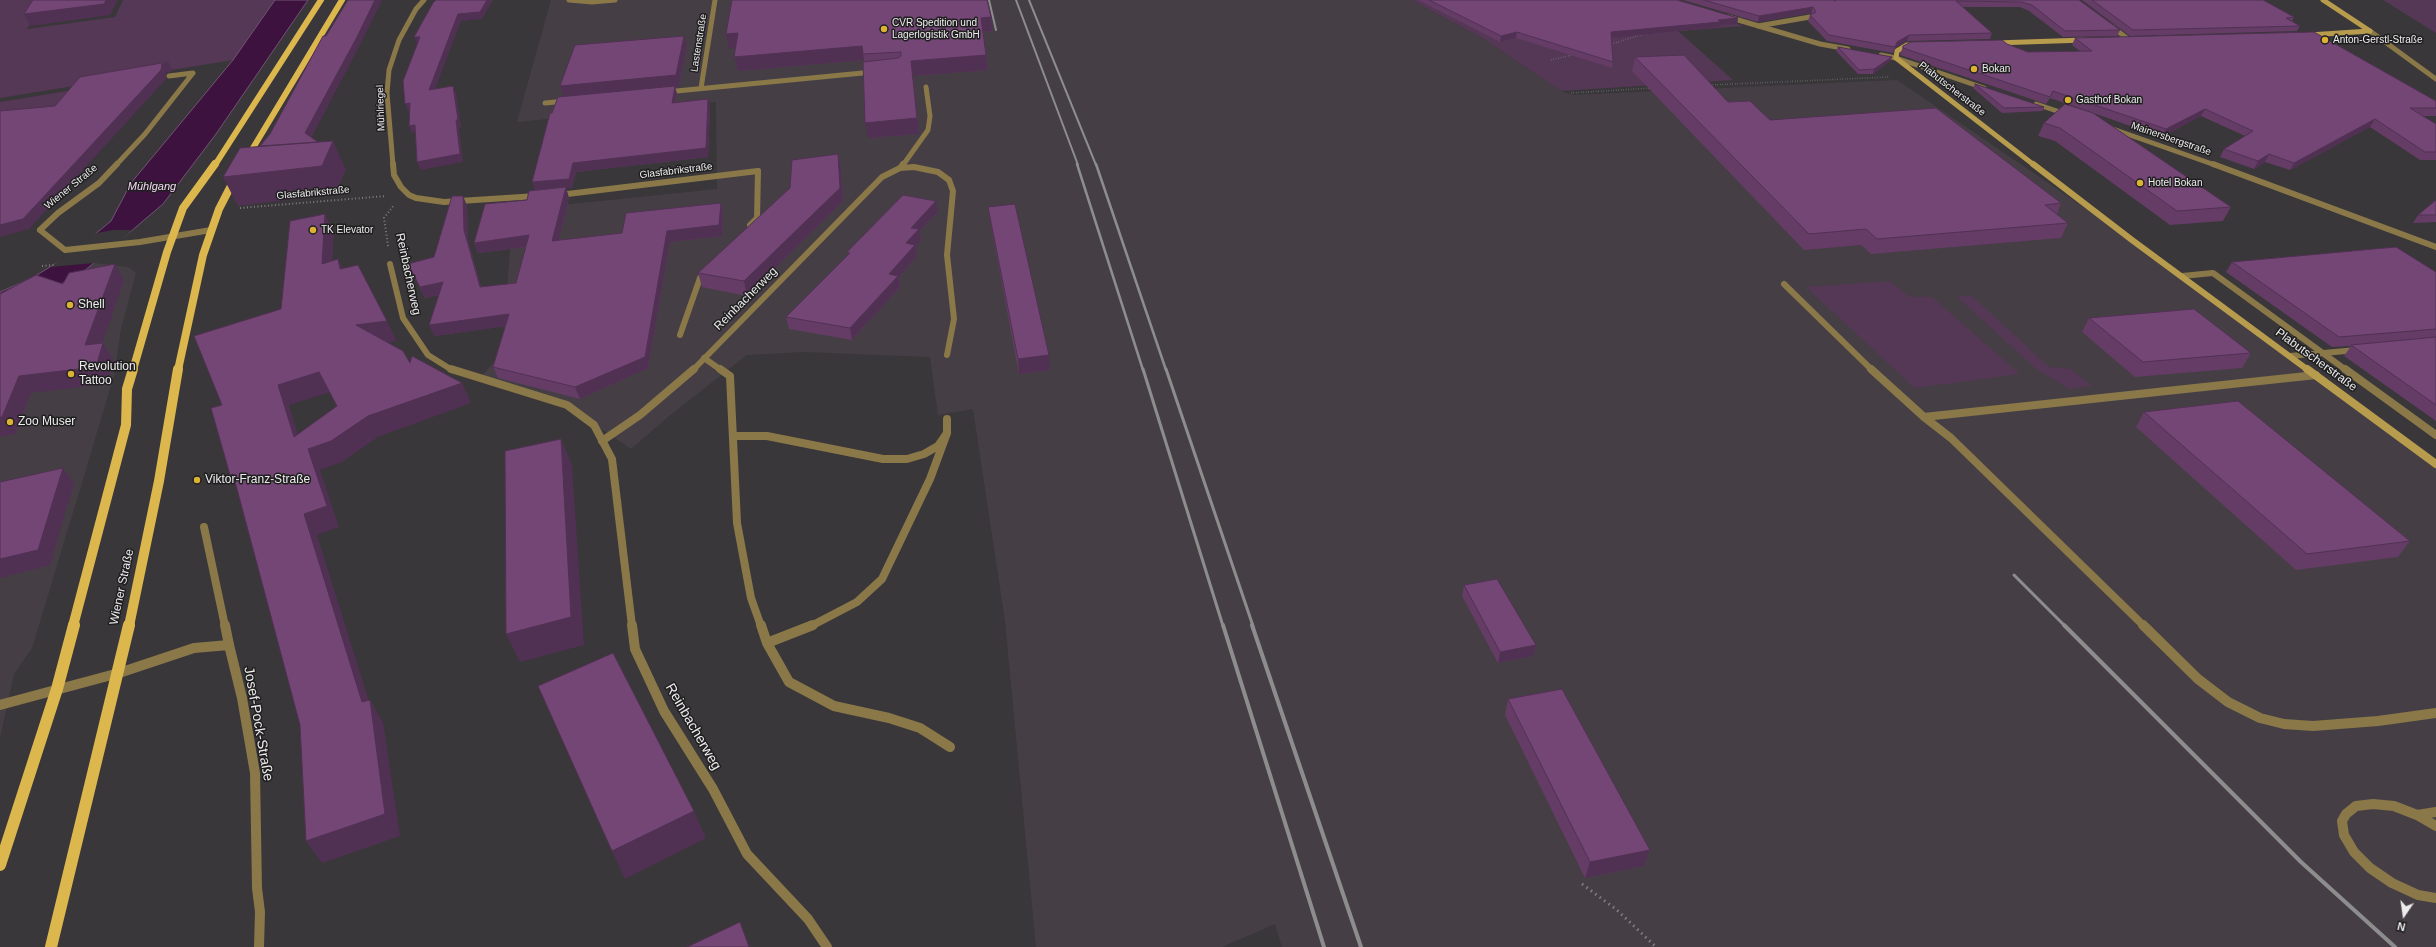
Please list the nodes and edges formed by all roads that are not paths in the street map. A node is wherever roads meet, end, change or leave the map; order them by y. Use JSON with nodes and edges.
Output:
{"nodes":[{"id":1,"x":321,"y":0,"type":"edge"},
{"id":2,"x":342,"y":0,"type":"edge"},
{"id":3,"x":424,"y":0,"type":"edge"},
{"id":4,"x":569,"y":0,"type":"edge"},
{"id":5,"x":615,"y":0,"type":"edge"},
{"id":6,"x":714,"y":0,"type":"edge"},
{"id":7,"x":2323,"y":0,"type":"edge"},
{"id":8,"x":1721,"y":15,"type":"edge"},
{"id":9,"x":1810,"y":16,"type":"edge"},
{"id":10,"x":2105,"y":22,"type":"edge"},
{"id":11,"x":1758,"y":26,"type":"junction"},
{"id":12,"x":2370,"y":31,"type":"junction"},
{"id":13,"x":2303,"y":35,"type":"edge"},
{"id":14,"x":2128,"y":39,"type":"junction"},
{"id":15,"x":2136,"y":39,"type":"edge"},
{"id":16,"x":2093,"y":40,"type":"edge"},
{"id":17,"x":2115,"y":40,"type":"edge"},
{"id":18,"x":1990,"y":43,"type":"edge"},
{"id":19,"x":1921,"y":45,"type":"edge"},
{"id":20,"x":1856,"y":50,"type":"edge"},
{"id":21,"x":1876,"y":54,"type":"edge"},
{"id":22,"x":1896,"y":58,"type":"junction"},
{"id":23,"x":884,"y":71,"type":"edge"},
{"id":24,"x":169,"y":76,"type":"edge"},
{"id":25,"x":2436,"y":79,"type":"edge"},
{"id":26,"x":926,"y":87,"type":"dead end"},
{"id":27,"x":701,"y":88,"type":"junction"},
{"id":28,"x":1993,"y":91,"type":"edge"},
{"id":29,"x":662,"y":92,"type":"edge"},
{"id":30,"x":576,"y":100,"type":"edge"},
{"id":31,"x":2029,"y":102,"type":"edge"},
{"id":32,"x":544,"y":103,"type":"dead end"},
{"id":33,"x":2073,"y":116,"type":"edge"},
{"id":34,"x":2102,"y":126,"type":"edge"},
{"id":35,"x":900,"y":168,"type":"junction"},
{"id":36,"x":546,"y":195,"type":"edge"},
{"id":37,"x":553,"y":195,"type":"edge"},
{"id":38,"x":747,"y":229,"type":"edge"},
{"id":39,"x":211,"y":230,"type":"junction"},
{"id":40,"x":174,"y":237,"type":"junction"},
{"id":41,"x":2436,"y":247,"type":"edge"},
{"id":42,"x":390,"y":264,"type":"road end"},
{"id":43,"x":710,"y":267,"type":"edge"},
{"id":44,"x":2182,"y":276,"type":"junction"},
{"id":45,"x":1784,"y":284,"type":"dead end"},
{"id":46,"x":680,"y":335,"type":"dead end"},
{"id":47,"x":2366,"y":349,"type":"edge"},
{"id":48,"x":2323,"y":353,"type":"junction"},
{"id":49,"x":947,"y":355,"type":"dead end"},
{"id":50,"x":2290,"y":356,"type":"junction"},
{"id":51,"x":704,"y":358,"type":"junction"},
{"id":52,"x":2316,"y":375,"type":"junction"},
{"id":53,"x":1924,"y":417,"type":"junction"},
{"id":54,"x":947,"y":418,"type":"dead end"},
{"id":55,"x":947,"y":432,"type":"junction"},
{"id":56,"x":2436,"y":435,"type":"edge"},
{"id":57,"x":733,"y":436,"type":"junction"},
{"id":58,"x":602,"y":440,"type":"junction"},
{"id":59,"x":2435,"y":463,"type":"edge"},
{"id":60,"x":204,"y":527,"type":"dead end"},
{"id":61,"x":767,"y":643,"type":"junction"},
{"id":62,"x":229,"y":645,"type":"junction"},
{"id":63,"x":119,"y":673,"type":"junction"},
{"id":64,"x":57,"y":689,"type":"junction"},
{"id":65,"x":0,"y":705,"type":"edge"},
{"id":66,"x":2436,"y":713,"type":"edge"},
{"id":67,"x":950,"y":747,"type":"dead end"},
{"id":68,"x":2436,"y":812,"type":"edge"},
{"id":69,"x":2417,"y":815,"type":"junction"},
{"id":70,"x":2436,"y":826,"type":"edge"},
{"id":71,"x":0,"y":865,"type":"edge"},
{"id":72,"x":2436,"y":898,"type":"edge"},
{"id":73,"x":51,"y":947,"type":"edge"},
{"id":74,"x":259,"y":947,"type":"edge"},
{"id":75,"x":827,"y":947,"type":"edge"}],
"edges":[{"from":1,"to":40,"type":"main road"},
{"from":2,"to":39,"type":"main road","name":"Wiener Straße"},
{"from":3,"to":36,"type":"street","name":"Mühlriegel"},
{"from":4,"to":5,"type":"street"},
{"from":6,"to":27,"type":"street","name":"Lastenstraße"},
{"from":7,"to":12,"type":"street"},
{"from":8,"to":11,"type":"street"},
{"from":9,"to":11,"type":"street"},
{"from":10,"to":14,"type":"street"},
{"from":11,"to":20,"type":"street"},
{"from":12,"to":13,"type":"street"},
{"from":12,"to":25,"type":"street"},
{"from":14,"to":15,"type":"street"},
{"from":14,"to":17,"type":"street"},
{"from":16,"to":18,"type":"street"},
{"from":19,"to":22,"type":"street"},
{"from":21,"to":22,"type":"street","name":"Plabutscherstraße"},
{"from":22,"to":28,"type":"street"},
{"from":22,"to":44,"type":"street","name":"Plabutscherstraße"},
{"from":23,"to":27,"type":"street"},
{"from":24,"to":40,"type":"street","name":"Wiener Straße"},
{"from":26,"to":35,"type":"street","name":"Reinbacherweg"},
{"from":27,"to":29,"type":"street"},
{"from":30,"to":32,"type":"street"},
{"from":31,"to":33,"type":"street"},
{"from":34,"to":41,"type":"street","name":"Mainersbergstraße"},
{"from":35,"to":49,"type":"street","name":"Reinbacherweg"},
{"from":35,"to":51,"type":"street","name":"Reinbacherweg"},
{"from":37,"to":38,"type":"street","name":"Glasfabrikstraße"},
{"from":39,"to":40,"type":"street","name":"Wiener Straße"},
{"from":39,"to":63,"type":"main road","name":"Wiener Straße"},
{"from":40,"to":64,"type":"main road"},
{"from":42,"to":58,"type":"street","name":"Reinbacherweg"},
{"from":43,"to":46,"type":"street"},
{"from":44,"to":48,"type":"street","name":"Plabutscherstraße"},
{"from":44,"to":50,"type":"street","name":"Plabutscherstraße"},
{"from":45,"to":53,"type":"street"},
{"from":47,"to":48,"type":"street"},
{"from":48,"to":50,"type":"street"},
{"from":48,"to":56,"type":"street","name":"Plabutscherstraße"},
{"from":50,"to":52,"type":"street","name":"Plabutscherstraße"},
{"from":51,"to":57,"type":"street"},
{"from":51,"to":58,"type":"street","name":"Reinbacherweg"},
{"from":52,"to":53,"type":"street"},
{"from":52,"to":59,"type":"street","name":"Plabutscherstraße"},
{"from":53,"to":66,"type":"street"},
{"from":54,"to":55,"type":"street"},
{"from":55,"to":57,"type":"street"},
{"from":55,"to":61,"type":"street"},
{"from":57,"to":61,"type":"street"},
{"from":58,"to":75,"type":"street","name":"Reinbacherweg"},
{"from":60,"to":62,"type":"street","name":"Josef-Pock-Straße"},
{"from":61,"to":67,"type":"street"},
{"from":62,"to":63,"type":"street"},
{"from":62,"to":74,"type":"street","name":"Josef-Pock-Straße"},
{"from":63,"to":64,"type":"street"},
{"from":63,"to":73,"type":"main road","name":"Wiener Straße"},
{"from":64,"to":65,"type":"street"},
{"from":64,"to":71,"type":"main road"},
{"from":68,"to":69,"type":"street"},
{"from":69,"to":70,"type":"street"},
{"from":69,"to":72,"type":"street"}]}
